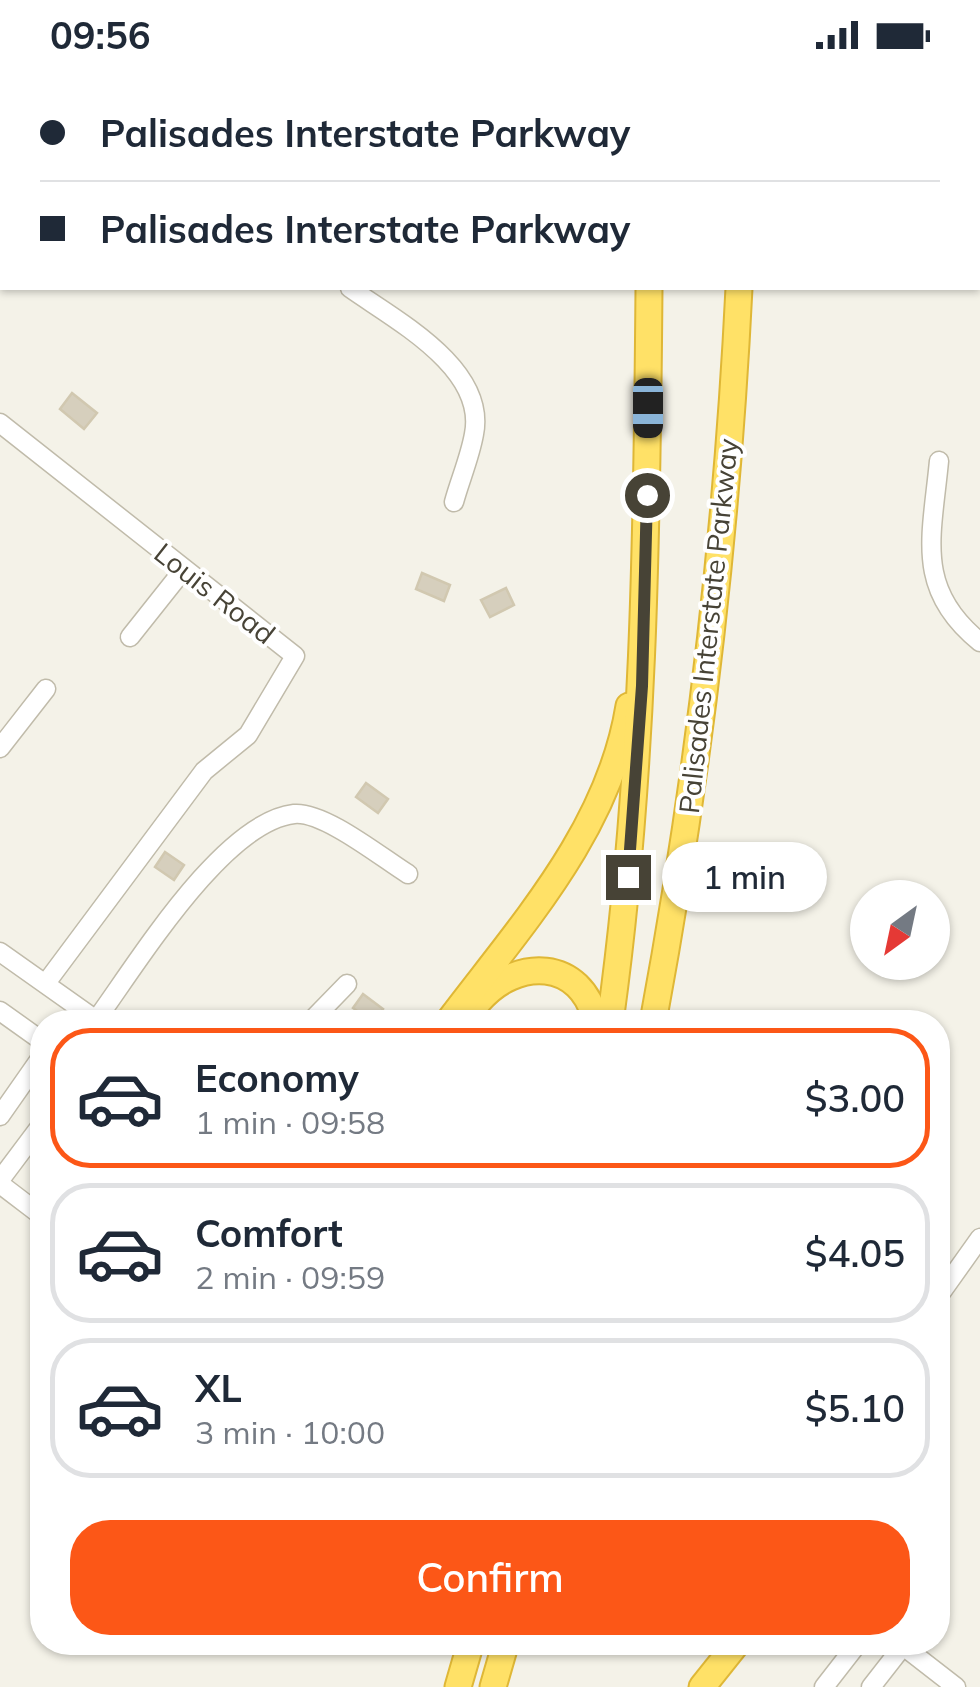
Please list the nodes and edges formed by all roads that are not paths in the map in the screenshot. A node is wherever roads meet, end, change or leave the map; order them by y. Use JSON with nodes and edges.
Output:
{"nodes":[{"id":1,"x":353,"y":290,"type":"edge"},
{"id":2,"x":649,"y":290,"type":"edge"},
{"id":3,"x":739,"y":290,"type":"edge"},
{"id":4,"x":0,"y":423,"type":"edge"},
{"id":5,"x":939,"y":461,"type":"dead end"},
{"id":6,"x":454,"y":502,"type":"dead end"},
{"id":7,"x":647,"y":542,"type":"junction"},
{"id":8,"x":184,"y":569,"type":"junction"},
{"id":9,"x":130,"y":638,"type":"dead end"},
{"id":10,"x":980,"y":642,"type":"edge"},
{"id":11,"x":46,"y":688,"type":"dead end"},
{"id":12,"x":0,"y":748,"type":"edge"},
{"id":13,"x":408,"y":874,"type":"dead end"},
{"id":14,"x":2,"y":959,"type":"edge"},
{"id":15,"x":46,"y":983,"type":"junction"},
{"id":16,"x":348,"y":984,"type":"dead end"},
{"id":17,"x":82,"y":1010,"type":"edge"},
{"id":18,"x":105,"y":1010,"type":"edge"},
{"id":19,"x":322,"y":1010,"type":"edge"},
{"id":20,"x":457,"y":1010,"type":"edge"},
{"id":21,"x":475,"y":1010,"type":"edge"},
{"id":22,"x":592,"y":1010,"type":"edge"},
{"id":23,"x":611,"y":1010,"type":"edge"},
{"id":24,"x":655,"y":1010,"type":"edge"},
{"id":25,"x":0,"y":1011,"type":"edge"},
{"id":26,"x":30,"y":1032,"type":"edge"},
{"id":27,"x":30,"y":1073,"type":"edge"},
{"id":28,"x":0,"y":1116,"type":"edge"},
{"id":29,"x":30,"y":1141,"type":"edge"},
{"id":30,"x":0,"y":1182,"type":"edge"},
{"id":31,"x":30,"y":1202,"type":"edge"},
{"id":32,"x":980,"y":1238,"type":"edge"},
{"id":33,"x":950,"y":1280,"type":"edge"},
{"id":34,"x":467,"y":1655,"type":"edge"},
{"id":35,"x":502,"y":1655,"type":"edge"},
{"id":36,"x":513,"y":1655,"type":"edge"},
{"id":37,"x":737,"y":1655,"type":"edge"},
{"id":38,"x":849,"y":1655,"type":"edge"},
{"id":39,"x":893,"y":1655,"type":"edge"},
{"id":40,"x":914,"y":1655,"type":"edge"},
{"id":41,"x":716,"y":1671,"type":"edge"},
{"id":42,"x":458,"y":1687,"type":"edge"},
{"id":43,"x":493,"y":1687,"type":"edge"},
{"id":44,"x":507,"y":1687,"type":"edge"},
{"id":45,"x":824,"y":1687,"type":"edge"},
{"id":46,"x":871,"y":1687,"type":"edge"},
{"id":47,"x":956,"y":1687,"type":"edge"}],
"edges":[{"from":1,"to":6,"type":"street"},
{"from":2,"to":7,"type":"highway","name":"Palisades Interstate Parkway"},
{"from":3,"to":24,"type":"highway","name":"Palisades Interstate Parkway"},
{"from":4,"to":8,"type":"street","name":"Louis Road"},
{"from":5,"to":10,"type":"street"},
{"from":7,"to":20,"type":"highway"},
{"from":7,"to":23,"type":"highway","name":"Palisades Interstate Parkway"},
{"from":8,"to":9,"type":"street"},
{"from":8,"to":15,"type":"street","name":"Louis Road"},
{"from":11,"to":12,"type":"street"},
{"from":13,"to":18,"type":"street"},
{"from":14,"to":15,"type":"street"},
{"from":15,"to":17,"type":"street"},
{"from":16,"to":19,"type":"street"},
{"from":21,"to":22,"type":"highway"},
{"from":25,"to":26,"type":"street"},
{"from":27,"to":28,"type":"street"},
{"from":29,"to":30,"type":"street"},
{"from":30,"to":31,"type":"street"},
{"from":32,"to":33,"type":"street"},
{"from":34,"to":42,"type":"highway"},
{"from":35,"to":43,"type":"highway"},
{"from":36,"to":44,"type":"highway"},
{"from":37,"to":41,"type":"highway"},
{"from":38,"to":45,"type":"street"},
{"from":39,"to":46,"type":"street"},
{"from":40,"to":47,"type":"street"}]}
